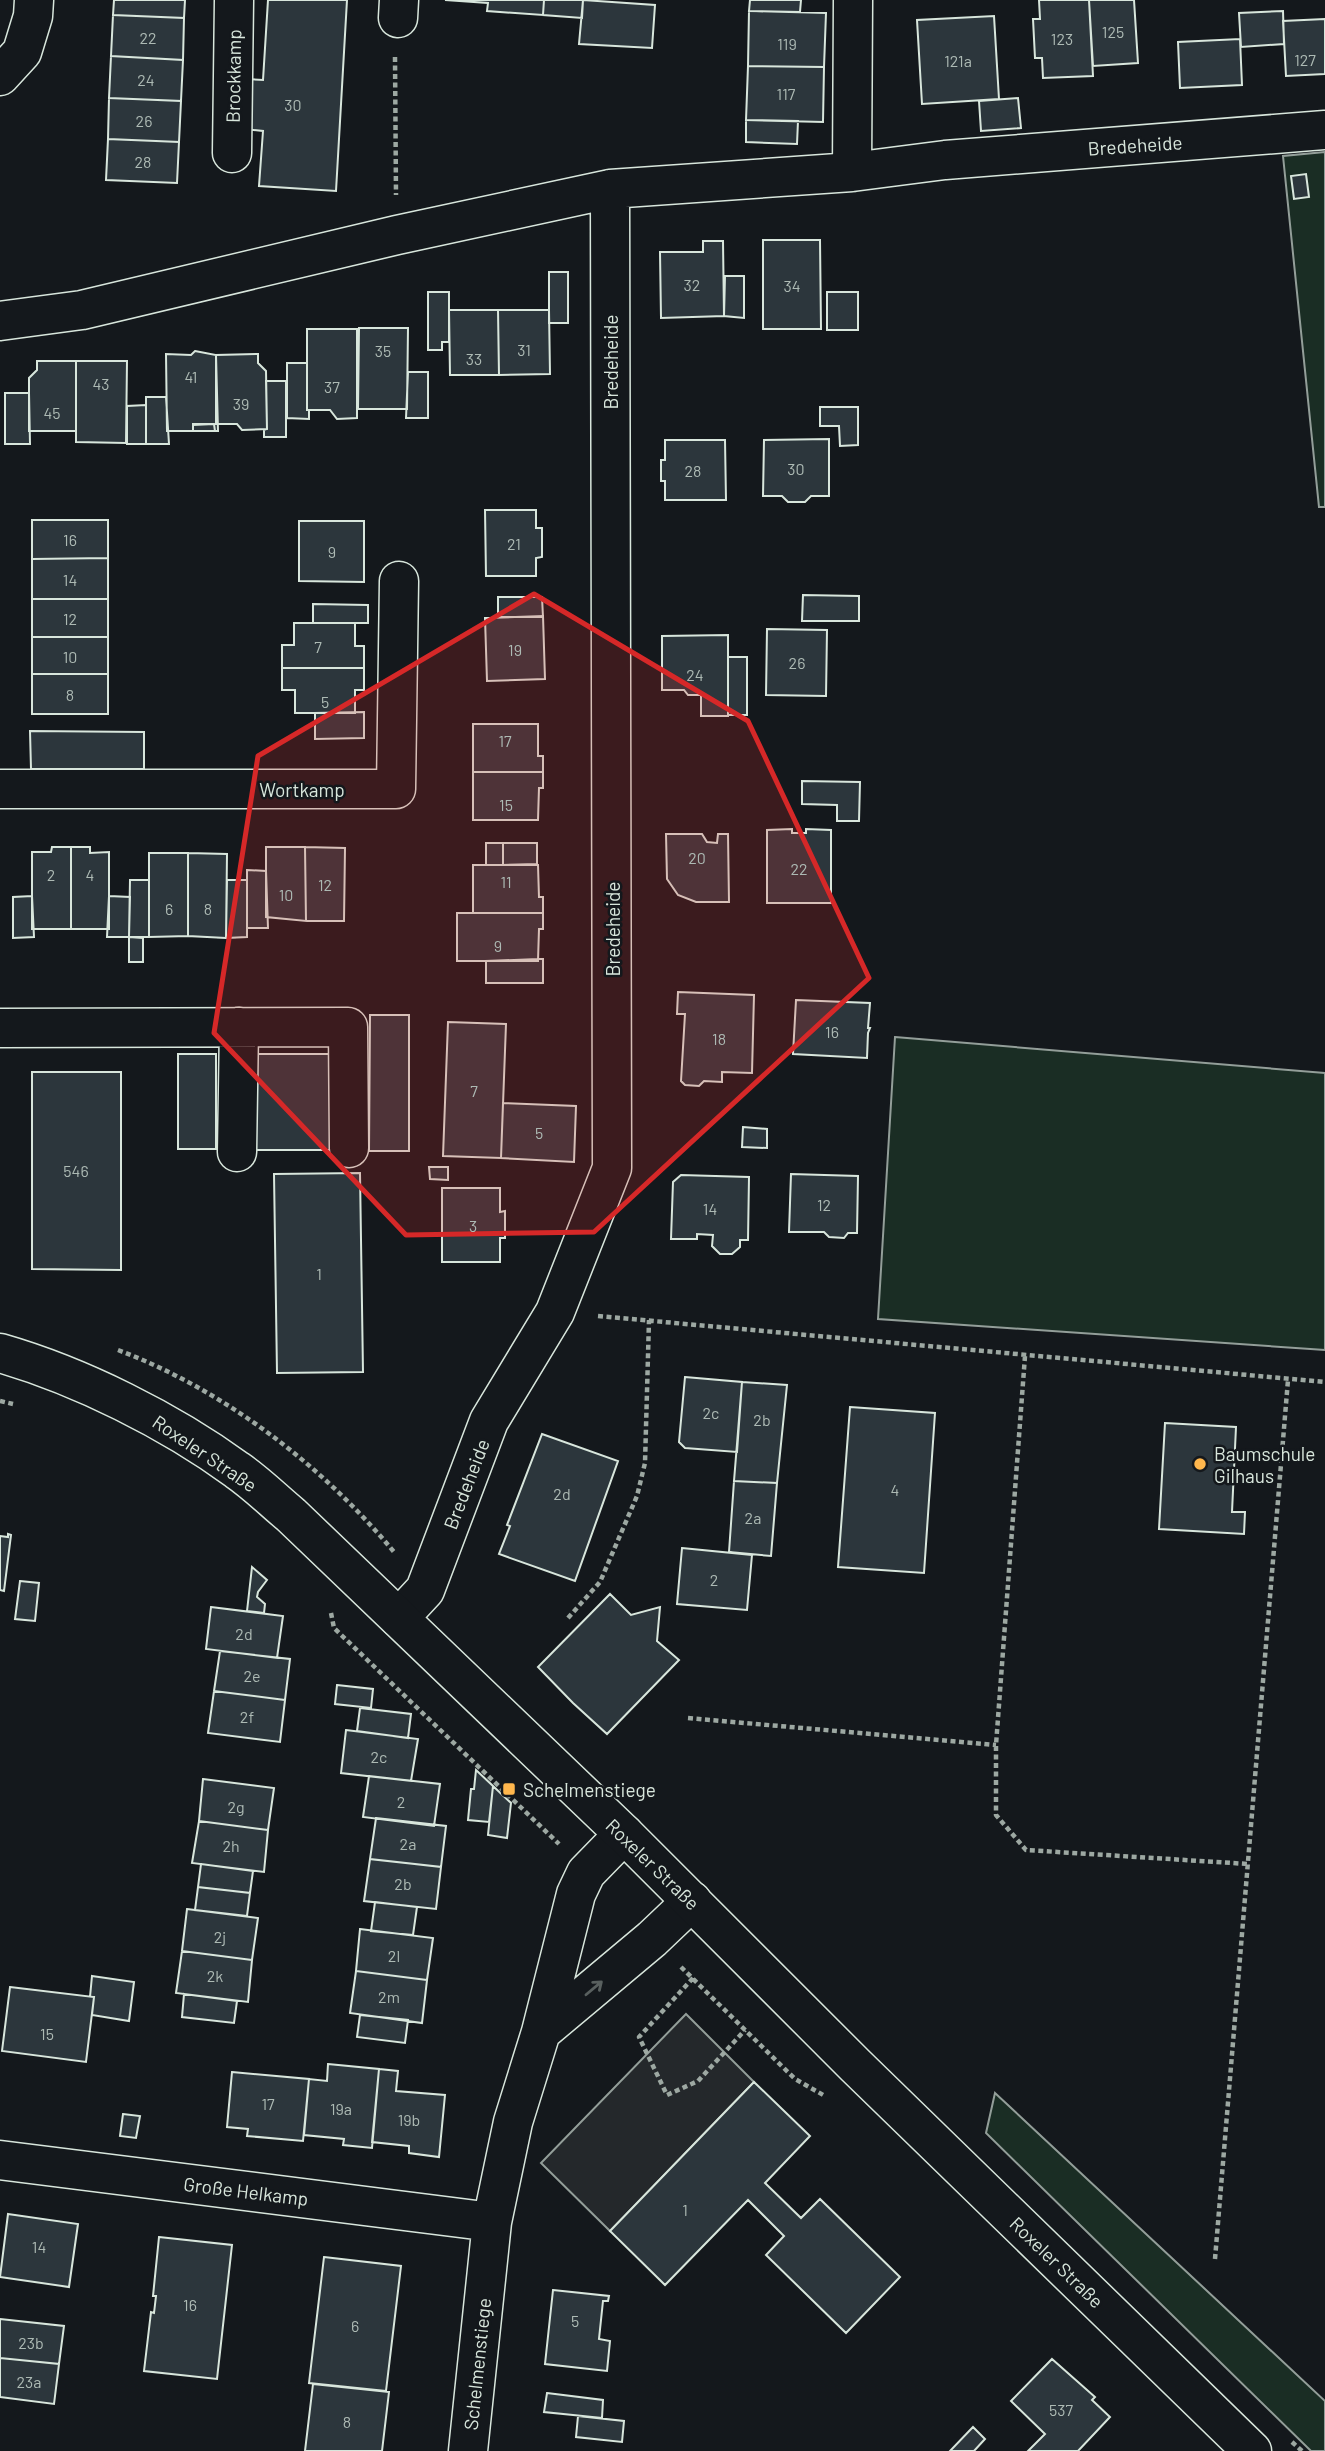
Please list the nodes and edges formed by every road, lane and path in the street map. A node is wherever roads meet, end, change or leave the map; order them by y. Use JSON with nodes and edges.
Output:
{"nodes":[{"id":1,"x":34,"y":0,"type":"edge"},
{"id":2,"x":234,"y":0,"type":"edge"},
{"id":3,"x":853,"y":0,"type":"edge"},
{"id":4,"x":398,"y":9,"type":"edge"},
{"id":5,"x":0,"y":76,"type":"edge"},
{"id":6,"x":1325,"y":130,"type":"edge"},
{"id":7,"x":232,"y":153,"type":"dead end"},
{"id":8,"x":852,"y":172,"type":"junction"},
{"id":9,"x":610,"y":189,"type":"junction"},
{"id":10,"x":397,"y":235,"type":"junction"},
{"id":11,"x":0,"y":321,"type":"edge"},
{"id":12,"x":399,"y":581,"type":"dead end"},
{"id":13,"x":0,"y":789,"type":"edge"},
{"id":14,"x":239,"y":1027,"type":"junction"},
{"id":15,"x":0,"y":1028,"type":"edge"},
{"id":16,"x":349,"y":1148,"type":"dead end"},
{"id":17,"x":237,"y":1152,"type":"dead end"},
{"id":18,"x":555,"y":1312,"type":"junction"},
{"id":19,"x":649,"y":1320,"type":"junction"},
{"id":20,"x":0,"y":1353,"type":"edge"},
{"id":21,"x":1026,"y":1356,"type":"junction"},
{"id":22,"x":1288,"y":1380,"type":"junction"},
{"id":23,"x":1325,"y":1382,"type":"edge"},
{"id":24,"x":0,"y":1401,"type":"edge"},
{"id":25,"x":25,"y":1407,"type":"dead end"},
{"id":26,"x":330,"y":1608,"type":"dead end"},
{"id":27,"x":399,"y":1618,"type":"junction"},
{"id":28,"x":568,"y":1618,"type":"dead end"},
{"id":29,"x":688,"y":1718,"type":"dead end"},
{"id":30,"x":996,"y":1745,"type":"junction"},
{"id":31,"x":624,"y":1834,"type":"junction"},
{"id":32,"x":1248,"y":1864,"type":"junction"},
{"id":33,"x":586,"y":1873,"type":"junction"},
{"id":34,"x":692,"y":1901,"type":"junction"},
{"id":35,"x":693,"y":1978,"type":"dead end"},
{"id":36,"x":745,"y":2030,"type":"dead end"},
{"id":37,"x":541,"y":2032,"type":"junction"},
{"id":38,"x":0,"y":2160,"type":"edge"},
{"id":39,"x":492,"y":2222,"type":"junction"},
{"id":40,"x":1215,"y":2259,"type":"dead end"},
{"id":41,"x":468,"y":2451,"type":"edge"},
{"id":42,"x":1252,"y":2451,"type":"edge"}],
"edges":[{"from":1,"to":5,"type":"street"},
{"from":2,"to":7,"type":"street","name":"Brockkamp"},
{"from":3,"to":8,"type":"street"},
{"from":4,"to":10,"type":"path"},
{"from":6,"to":8,"type":"street","name":"Bredeheide"},
{"from":8,"to":9,"type":"street","name":"Bredeheide"},
{"from":9,"to":10,"type":"street","name":"Bredeheide"},
{"from":9,"to":18,"type":"street","name":"Bredeheide"},
{"from":10,"to":11,"type":"street","name":"Bredeheide"},
{"from":12,"to":13,"type":"street","name":"Wortkamp"},
{"from":14,"to":15,"type":"street"},
{"from":14,"to":16,"type":"street"},
{"from":14,"to":17,"type":"street"},
{"from":18,"to":19,"type":"path"},
{"from":18,"to":27,"type":"street","name":"Bredeheide"},
{"from":19,"to":21,"type":"path"},
{"from":19,"to":28,"type":"path"},
{"from":20,"to":27,"type":"street","name":"Roxeler Straße"},
{"from":21,"to":22,"type":"path"},
{"from":21,"to":30,"type":"path"},
{"from":22,"to":23,"type":"path"},
{"from":22,"to":32,"type":"path"},
{"from":24,"to":25,"type":"path"},
{"from":26,"to":33,"type":"path"},
{"from":27,"to":31,"type":"street","name":"Roxeler Straße"},
{"from":29,"to":30,"type":"path"},
{"from":30,"to":32,"type":"path"},
{"from":31,"to":33,"type":"street","name":"Schelmenstiege"},
{"from":31,"to":34,"type":"street","name":"Roxeler Straße"},
{"from":32,"to":40,"type":"path"},
{"from":33,"to":37,"type":"street","name":"Schelmenstiege"},
{"from":37,"to":34,"type":"street","one_way":true},
{"from":34,"to":42,"type":"street","name":"Roxeler Straße"},
{"from":35,"to":36,"type":"path"},
{"from":37,"to":39,"type":"street","name":"Schelmenstiege"},
{"from":38,"to":39,"type":"street","name":"Große Helkamp"},
{"from":39,"to":41,"type":"street","name":"Schelmenstiege"}]}
